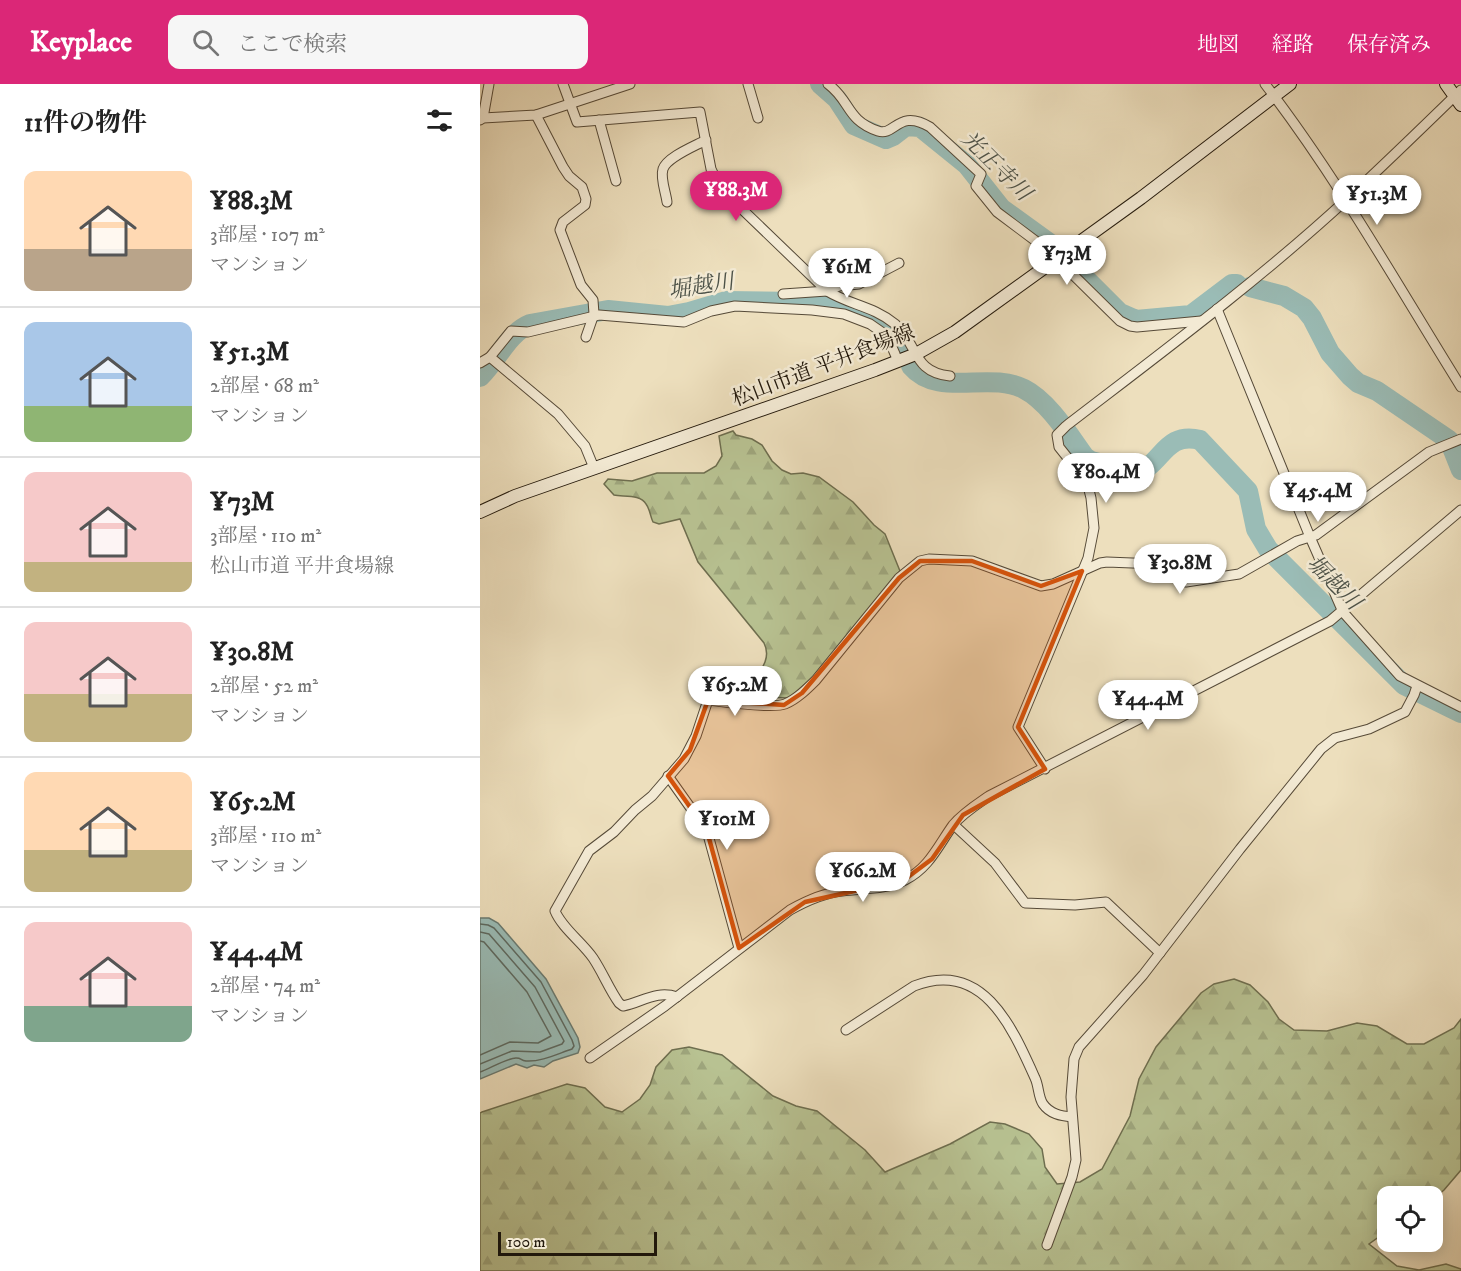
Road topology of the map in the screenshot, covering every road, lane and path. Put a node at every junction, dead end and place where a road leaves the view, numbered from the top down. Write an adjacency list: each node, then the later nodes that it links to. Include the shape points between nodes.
1 (489, 84): 14 (street)
2 (563, 84): 11 (street)
3 (630, 84): 11 (street)
4 (748, 84): 13 (street)
5 (828, 84): 20 (street, via 854,118 880,132 903,121 921,122 981,174 976,186 997,213)
6 (1265, 84): 9 (street)
7 (1290, 84): 9 (street, 松山市道 平井食場線)
8 (1446, 84): 10 (street)
9 (1275, 96): 18 (street); 20 (street, 松山市道 平井食場線)
10 (1459, 97): 18 (street)
11 (570, 104): 12 (street); 15 (street, via 577,122)
12 (536, 115): 14 (street); 27 (street, via 563,167 582,187 586,199 583,208 563,222 560,230 581,285 593,300)
13 (758, 118)
14 (482, 119)
15 (599, 120): 16 (street, via 700,112); 17 (street)
16 (706, 140): 19 (street, via 665,166 662,176); 22 (street, via 711,169 720,188)
17 (616, 181)
18 (1345, 201): 26 (street); 35 (street)
19 (668, 202)
20 (1058, 258): 28 (street, via 1120,321 1130,326); 30 (street, 松山市道 平井食場線, via 955,332)
21 (899, 263): 22 (street, via 859,284)
22 (827, 291): 24 (street); 30 (street, via 839,299 865,306 896,325)
23 (783, 294): 24 (street)
24 (814, 295): 25 (street)
25 (812, 309): 27 (street, via 735,306 684,322); 32 (street, via 844,314 870,324 889,340)
26 (1217, 309): 28 (street); 40 (street)
27 (594, 312): 29 (street); 31 (street, via 511,331)
28 (1201, 321): 41 (street, via 1057,435 1059,447 1083,477 1091,498 1094,528 1089,558)
29 (586, 337)
30 (916, 354): 32 (street, 松山市道 平井食場線); 34 (street, via 933,373)
31 (494, 360): 33 (street); 37 (street, via 558,414 585,446)
32 (898, 361): 37 (street, 松山市道 平井食場線)
33 (480, 363)
34 (950, 376)
35 (1461, 387)
36 (1454, 442): 40 (street, via 1428,452)
37 (594, 468): 39 (street, 松山市道 平井食場線)
38 (1461, 510): 42 (street)
39 (480, 512)
40 (1310, 537): 41 (street, via 1239,574 1186,582 1157,564 1145,562 1100,563); 42 (street)
41 (1082, 571): 45 (street, via 1018,727); 46 (street, via 1041,586 972,561 920,561 899,578 816,680 784,705 708,700 690,750)
42 (1341, 614): 43 (street); 45 (street)
43 (1416, 690): 44 (street); 49 (street, via 1405,712 1328,743)
44 (1461, 707)
45 (1045, 768): 47 (street, via 989,796)
46 (668, 776): 48 (street, via 707,831); 50 (street, via 623,825 589,851 555,911 595,960 623,1006 659,994)
47 (954, 825): 48 (street, via 932,859 915,874 879,888 826,894 805,902); 49 (street, via 995,863 1025,903 1106,902)
48 (739, 948): 50 (street)
49 (1160, 952): 53 (street, via 1079,1047 1074,1059)
50 (677, 997): 52 (street)
51 (846, 1030): 53 (street, via 915,986 937,981 963,983 989,998 1009,1024 1036,1079 1043,1104 1057,1115)
52 (590, 1058)
53 (1072, 1117): 54 (street, via 1076,1160)
54 (1047, 1245)

